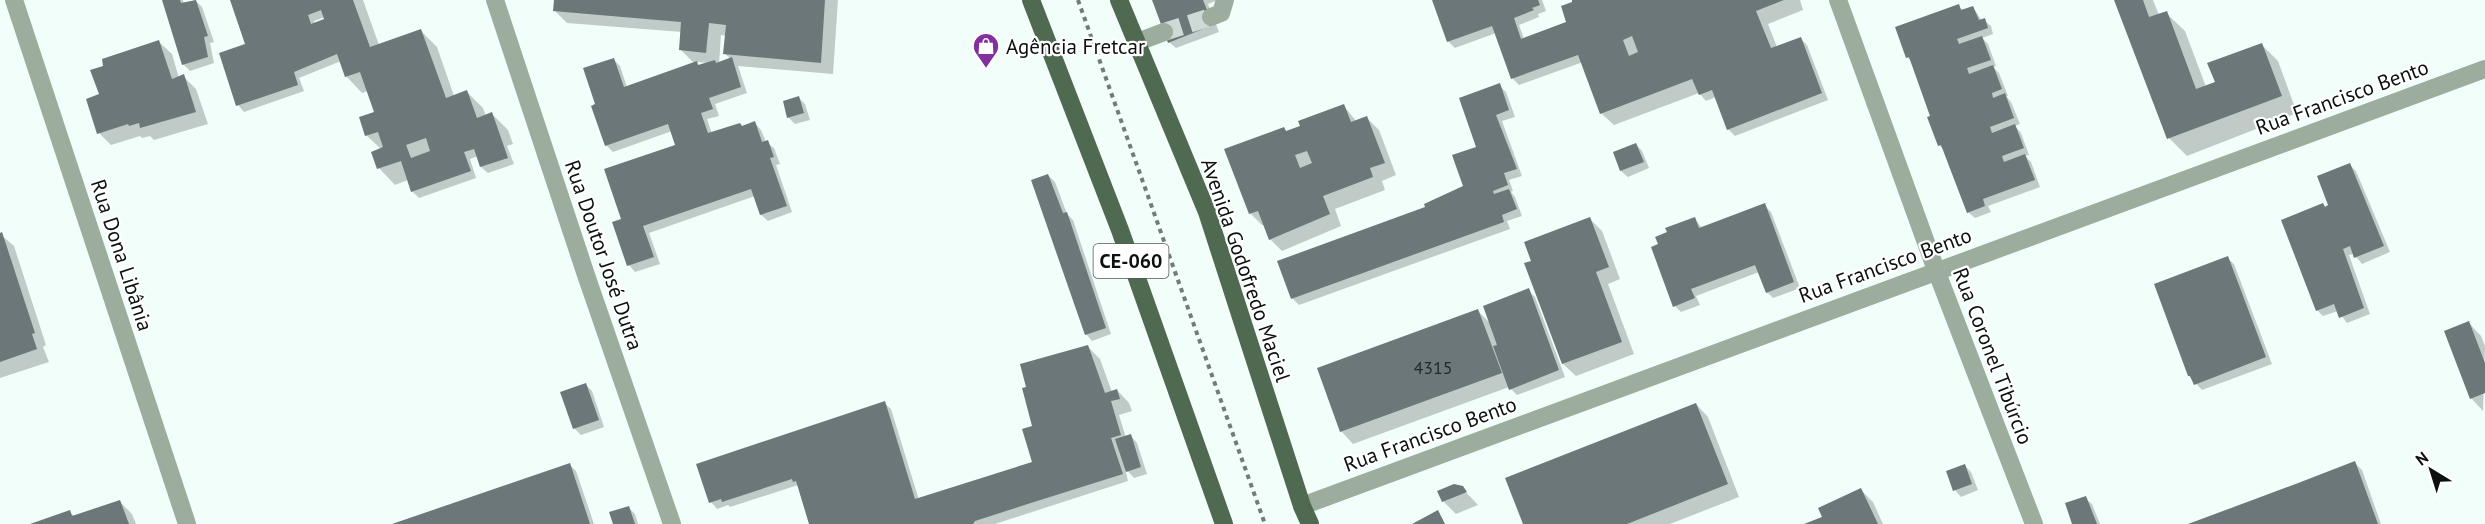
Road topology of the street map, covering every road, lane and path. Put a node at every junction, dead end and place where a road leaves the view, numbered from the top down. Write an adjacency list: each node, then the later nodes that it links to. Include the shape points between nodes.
1 (15, 0): 14 (street, Rua Dona Libânia)
2 (495, 0): 15 (street, Rua Doutor José Dutra)
3 (1031, 0): 16 (main road, CE-060, via 1120,230)
4 (1078, 0): 17 (path)
5 (1119, 0): 10 (main road, Avenida Godofredo Maciel)
6 (1225, 0): 8 (street, via 1221,13)
7 (1838, 0): 12 (street, Rua Coronel Tibúrcio)
8 (1211, 17)
9 (1164, 32): 10 (street)
10 (1135, 43): 13 (main road, Avenida Godofredo Maciel, via 1207,212)
11 (2485, 69): 12 (street, Rua Francisco Bento)
12 (1936, 270): 13 (street, Rua Francisco Bento); 19 (street, Rua Coronel Tibúrcio)
13 (1302, 506): 18 (main road, Avenida Godofredo Maciel)
14 (187, 524)
15 (672, 524)
16 (1224, 524)
17 (1265, 524)
18 (1310, 524)
19 (2034, 524)

